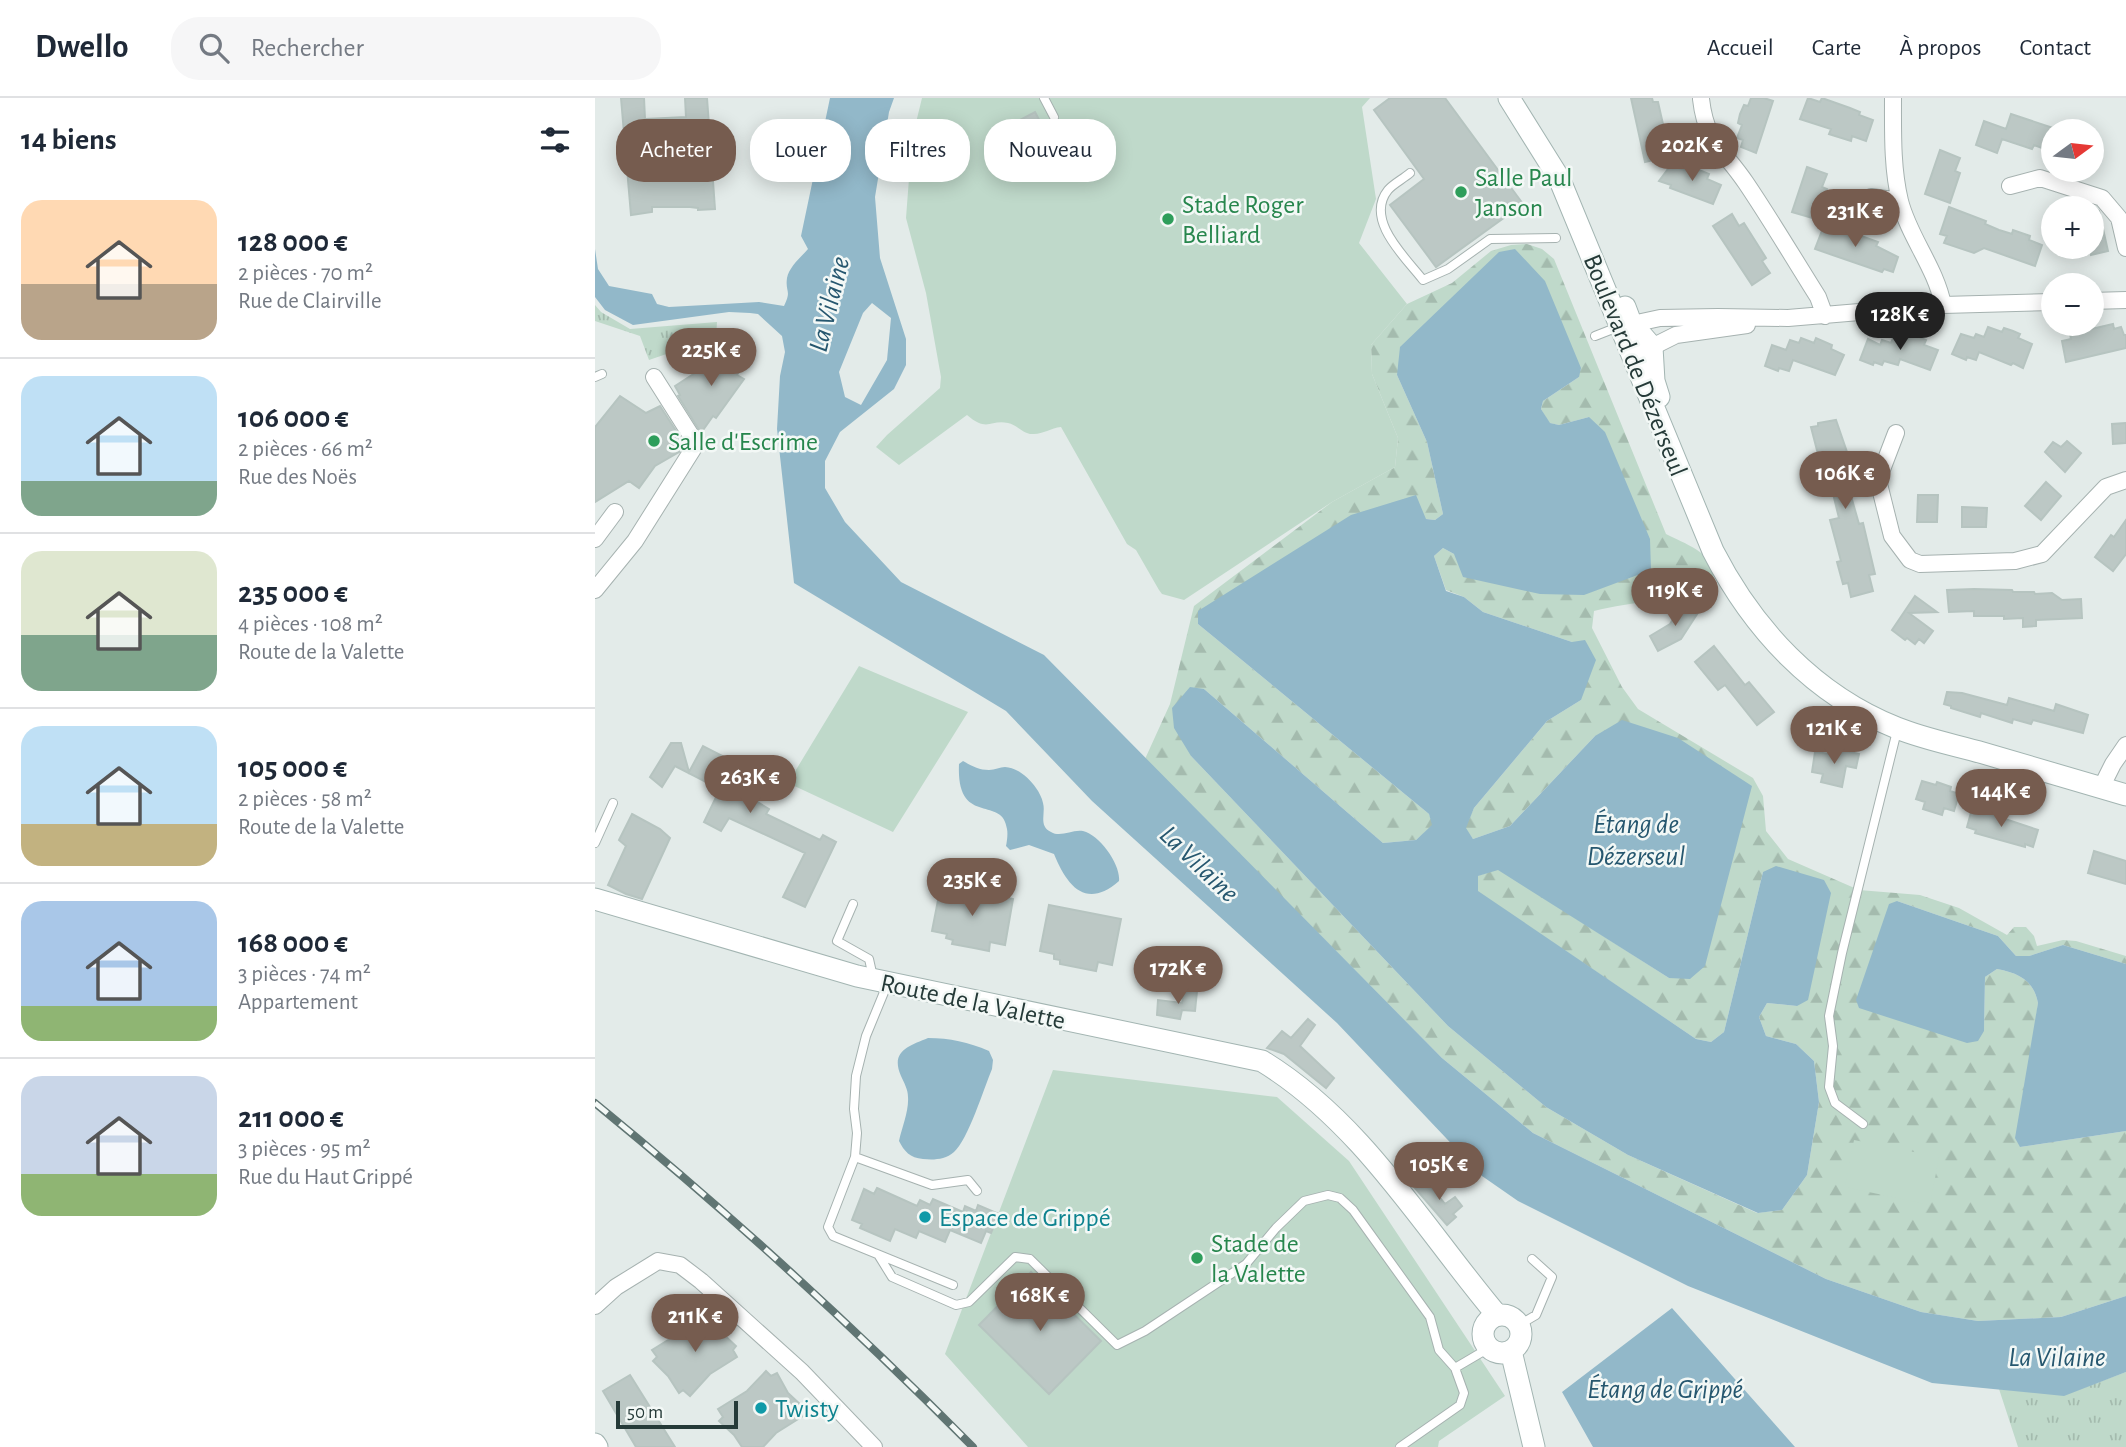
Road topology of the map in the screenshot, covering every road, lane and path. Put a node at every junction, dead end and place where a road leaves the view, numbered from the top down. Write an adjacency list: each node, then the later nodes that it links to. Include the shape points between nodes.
1 (1044, 98): 5 (lane)
2 (1509, 98): 18 (street, Boulevard de Dézerseul, via 1559,178)
3 (1893, 98): 9 (street)
4 (1701, 99): 16 (street, via 1703,120 1715,145 1744,181)
5 (1054, 117)
6 (1410, 173): 10 (lane, via 1388,190 1381,220 1423,281 1490,239)
7 (2010, 186): 11 (street, via 2040,178 2102,198 2119,218)
8 (1871, 197): 9 (street)
9 (1900, 201): 15 (street)
10 (1556, 238)
11 (2126, 248)
12 (2126, 300): 13 (street)
13 (2104, 301)
14 (2041, 302): 15 (street)
15 (1943, 305): 16 (street)
16 (1825, 316): 17 (street)
17 (1788, 318): 18 (street, via 1660,318); 20 (street, via 1676,335)
18 (1625, 325): 19 (lane); 20 (street, Boulevard de Dézerseul); 26 (street, Boulevard de Dézerseul)
19 (1595, 336)
20 (1652, 347): 26 (street, Boulevard de Dézerseul, via 1654,381)
21 (654, 377): 27 (street, via 692,437 693,449 635,541)
22 (1896, 433): 23 (street, via 1878,480 1892,536 1910,560 1920,564 2015,561 2042,554 2106,487)
23 (2126, 481)
24 (615, 512): 25 (street)
25 (595, 539)
26 (1713, 551): 28 (street, Boulevard de Dézerseul, via 1744,606 1791,658 1857,709)
27 (595, 590)
28 (1897, 728): 30 (street, Boulevard de Dézerseul); 37 (lane, via 1829,1016 1833,1046 1829,1087 1835,1103)
29 (2126, 746): 30 (street)
30 (2101, 788): 31 (street, Boulevard de Dézerseul)
31 (2126, 795)
32 (613, 803): 33 (lane)
33 (595, 843)
34 (595, 899): 36 (street, Route de la Valette)
35 (853, 904): 36 (lane, via 837,941 869,959)
36 (881, 981): 38 (lane, via 856,1076); 44 (street, Route de la Valette, via 1262,1061 1293,1080 1393,1181)
37 (1863, 1124)
38 (855, 1157): 39 (lane, via 932,1185 968,1180); 40 (lane, via 828,1227 833,1236)
39 (977, 1191)
40 (879, 1256): 42 (lane); 48 (lane, via 892,1278 956,1305 969,1302 1015,1257 1030,1259 1117,1345 1246,1264 1304,1201 1328,1195 1340,1198 1353,1210 1430,1317 1439,1350)
41 (1532, 1259): 45 (lane, via 1552,1277 1536,1315)
42 (953, 1285)
43 (595, 1306): 49 (street, via 658,1261 680,1265 801,1373)
44 (1497, 1315): 45 (street); 46 (street, via 1483,1328)
45 (1519, 1325): 47 (street, via 1521,1339)
46 (1489, 1348): 47 (street, via 1498,1353); 48 (lane)
47 (1511, 1351): 51 (street)
48 (1455, 1368): 50 (lane, via 1464,1393 1460,1405)
49 (874, 1447)
50 (1400, 1447)
51 (1534, 1447)

